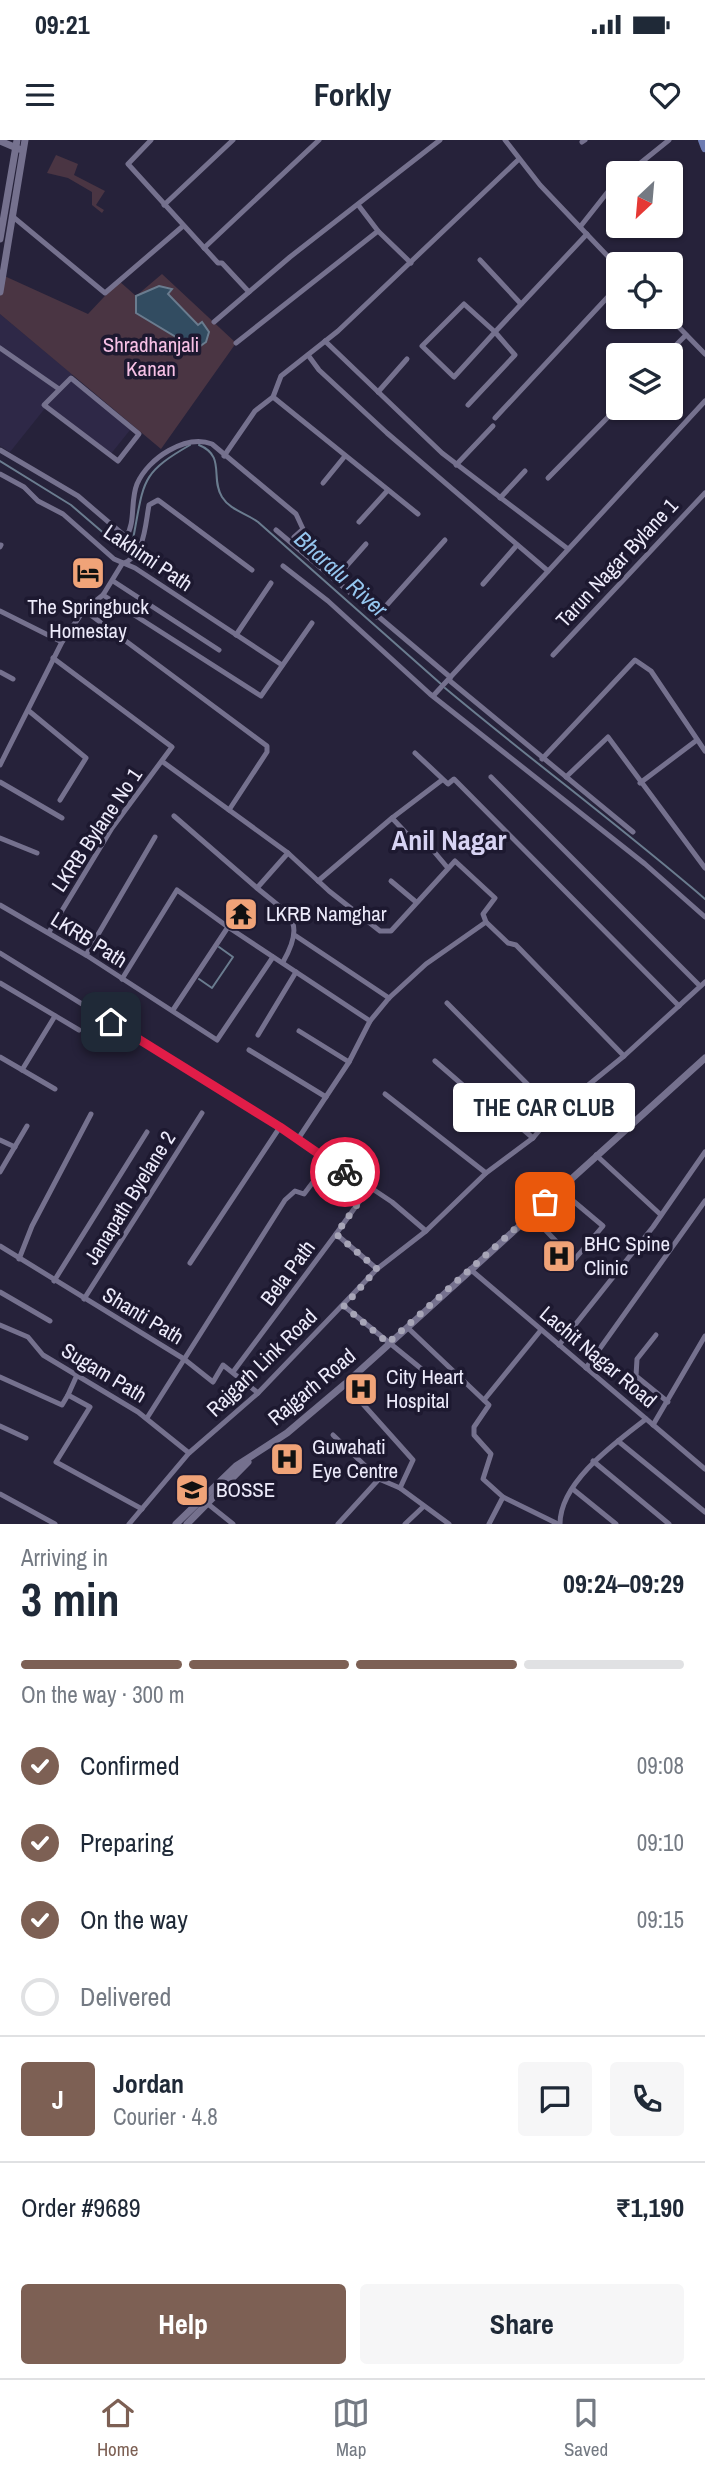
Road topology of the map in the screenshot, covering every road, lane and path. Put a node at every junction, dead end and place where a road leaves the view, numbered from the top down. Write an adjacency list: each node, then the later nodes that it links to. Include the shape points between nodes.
1 (24, 140): 12 (main road); 29 (main road)
2 (151, 140): 16 (street, via 128,164)
3 (233, 140): 16 (street)
4 (319, 140): 25 (street)
5 (440, 140): 17 (street)
6 (505, 140): 13 (street)
7 (669, 140): 14 (street)
8 (702, 140): 11 (main road)
9 (0, 141): 10 (main road)
10 (14, 142): 12 (main road); 18 (main road); 24 (main road)
11 (705, 148)
12 (23, 150): 19 (main road)
13 (518, 160): 21 (street); 28 (street)
14 (643, 161)
15 (606, 194): 21 (street)
16 (164, 205): 20 (street)
17 (359, 206): 22 (street); 31 (street)
18 (0, 213)
19 (12, 216): 20 (street, via 105,293); 30 (main road)
20 (183, 226): 25 (street)
21 (580, 227): 23 (street)
22 (378, 230): 28 (street); 39 (street)
23 (587, 234): 26 (street); 33 (street)
24 (0, 239)
25 (204, 248): 31 (street)
26 (606, 254)
27 (480, 260): 33 (street)
28 (411, 263): 38 (street)
29 (0, 270)
30 (0, 292)
31 (249, 292): 34 (street)
32 (606, 299): 50 (street)
33 (521, 304): 36 (street)
34 (214, 322)
35 (680, 329): 37 (street)
36 (495, 332): 36 (street, via 454,377 422,346 464,304); 49 (street, via 515,355)
37 (686, 335): 40 (street); 42 (street)
38 (325, 341): 43 (street); 46 (street)
39 (236, 343)
40 (678, 343)
41 (0, 348): 45 (street)
42 (705, 354)
43 (308, 355): 47 (street, via 281,376); 70 (street, via 387,433)
44 (407, 359): 46 (street)
45 (59, 389): 45 (street, via 71,378 139,434 118,461 44,405)
46 (378, 392): 56 (street)
47 (273, 397): 54 (street, via 255,411); 55 (street)
48 (705, 401): 71 (street)
49 (468, 405)
50 (495, 418)
51 (606, 419): 59 (street)
52 (493, 426): 56 (street)
53 (0, 450): 54 (street, via 78,496 126,537 136,485 158,460 199,439)
54 (224, 456): 67 (street, via 296,514 303,529)
55 (345, 456): 60 (street); 61 (street)
56 (457, 465): 63 (street)
57 (524, 471): 63 (street)
58 (0, 474): 72 (street, Lakhimi Path, via 63,514)
59 (548, 478)
60 (323, 483)
61 (387, 490): 64 (street); 65 (street)
62 (705, 493): 88 (street, Tarun Nagar Bylane 1)
63 (500, 498): 71 (street)
64 (418, 514)
65 (359, 522)
66 (276, 530): 76 (street)
67 (294, 537)
68 (445, 540): 83 (street)
69 (366, 544): 76 (street)
70 (517, 545): 75 (street); 79 (street)
71 (568, 549): 75 (street)
72 (122, 564): 74 (street, via 139,550 149,505 158,499); 77 (street); 85 (street, Lakhimi Path)
73 (283, 566): 94 (street)
74 (252, 570)
75 (548, 571): 92 (street)
76 (334, 580): 83 (street)
77 (113, 581): 80 (street); 87 (street)
78 (271, 583): 85 (street)
79 (483, 584)
80 (103, 595): 81 (street); 90 (street, via 261,696)
81 (84, 610): 86 (street); 108 (street, via 267,746)
82 (0, 611): 86 (street)
83 (376, 617): 92 (street)
84 (312, 623): 90 (street)
85 (236, 635): 90 (street, Lakhimi Path)
86 (62, 642): 89 (street)
87 (219, 650)
88 (553, 655)
89 (53, 658): 95 (street); 100 (street, LKRB Bylane No 1, via 172,747)
90 (282, 665)
91 (0, 672): 93 (street)
92 (450, 677): 94 (street); 99 (street)
93 (13, 679)
94 (433, 696): 124 (street, via 646,864)
95 (29, 711): 101 (street); 107 (street, via 86,758)
96 (697, 740): 97 (street); 99 (street, via 651,671 635,660); 106 (street)
97 (705, 751)
98 (415, 753): 104 (street)
99 (542, 759): 103 (street)
100 (163, 762): 108 (street); 127 (street, LKRB Bylane No 1, via 112,828)
101 (0, 765)
102 (491, 777): 136 (street)
103 (566, 778): 106 (street, via 608,737); 112 (street)
104 (442, 780): 111 (street); 139 (street, via 448,784 454,779)
105 (0, 782): 110 (street)
106 (640, 783): 118 (street)
107 (60, 800)
108 (229, 810): 116 (street)
109 (174, 816): 121 (street)
110 (62, 818)
111 (392, 818): 117 (street, via 407,834 420,835); 119 (street)
112 (633, 832)
113 (155, 837): 130 (street)
114 (0, 838): 115 (street)
115 (37, 853)
116 (288, 853): 119 (street); 121 (street)
117 (447, 867): 122 (street); 125 (street, via 459,862 492,892 495,902 483,914)
118 (705, 867)
119 (318, 881): 122 (street, via 386,933)
120 (391, 881): 122 (street)
121 (257, 888): 128 (street, via 289,915)
122 (416, 902)
123 (0, 905): 127 (street, LKRB Path)
124 (705, 917)
125 (485, 922): 137 (street, via 426,964); 147 (street, via 516,945)
126 (228, 927): 131 (street); 134 (street, via 177,890); 140 (street)
127 (49, 932): 130 (street, LKRB Path)
128 (296, 936): 132 (street); 137 (street)
129 (0, 953): 160 (street)
130 (86, 955): 134 (street, LKRB Path)
131 (274, 957): 132 (street); 140 (street, LKRB Path, via 217,1040)
132 (283, 962): 133 (street)
133 (296, 972): 142 (street); 145 (street)
134 (122, 979): 140 (street, LKRB Path)
135 (0, 983): 141 (street)
136 (703, 984): 139 (street, Rajgarh Link Road)
137 (389, 998): 142 (street)
138 (447, 1003): 156 (street)
139 (679, 1006): 147 (street, Rajgarh Link Road)
140 (173, 1010)
141 (55, 1016): 143 (street); 152 (street)
142 (370, 1021): 151 (street)
143 (79, 1030)
144 (299, 1031): 151 (street)
145 (258, 1035)
146 (248, 1050): 155 (street)
147 (624, 1056): 156 (street, Rajgarh Link Road)
148 (0, 1057): 152 (street)
149 (705, 1058): 167 (main road, Rajgarh Road)
150 (435, 1061): 162 (street)
151 (349, 1062): 155 (street)
152 (22, 1070): 153 (street)
153 (55, 1089)
154 (385, 1094): 170 (street)
155 (326, 1097): 163 (street)
156 (555, 1112): 162 (street, Rajgarh Link Road)
157 (202, 1113): 185 (street, Janapath Byelane 2)
158 (92, 1114): 179 (street)
159 (27, 1126): 165 (street)
160 (280, 1127): 163 (street); 180 (street)
161 (147, 1132): 183 (street)
162 (533, 1138): 170 (street, Rajgarh Link Road)
163 (298, 1139): 168 (street)
164 (0, 1140): 165 (street)
165 (15, 1147): 169 (street)
166 (705, 1152): 175 (street)
167 (596, 1155): 172 (main road, Rajgarh Road); 175 (street)
168 (329, 1161): 171 (street); 195 (street, via 304,1194 295,1191 285,1200)
169 (0, 1172)
170 (486, 1173): 176 (street, Rajgarh Link Road)
171 (369, 1188): 176 (street); 177 (street)
172 (559, 1189): 174 (main road, Rajgarh Road); 174 (street, via 603,1226 574,1260)
173 (705, 1201): 196 (street)
174 (531, 1215): 182 (main road, Rajgarh Road)
175 (662, 1215): 194 (street)
176 (426, 1231): 181 (street, Rajgarh Link Road)
177 (336, 1234): 181 (street, Bela Path); 197 (street, Bela Path)
178 (0, 1246): 179 (street, Shanti Path)
179 (19, 1259): 183 (street, Shanti Path)
180 (190, 1263)
181 (377, 1269): 186 (street, Rajgarh Link Road)
182 (470, 1269): 189 (main road, Rajgarh Road); 190 (street, Lachit Nagar Road)
183 (54, 1281): 185 (street, Shanti Path)
184 (0, 1292): 187 (street)
185 (84, 1300): 195 (street, Shanti Path)
186 (344, 1306): 193 (street); 202 (street, Rajgarh Link Road)
187 (50, 1321)
188 (0, 1325): 198 (street, Sugam Path, via 28,1337 43,1355)
189 (408, 1328): 193 (main road, Rajgarh Road); 204 (street)
190 (541, 1330): 194 (street, Lachit Nagar Road); 204 (street)
191 (656, 1335): 205 (street, via 637,1359 636,1376)
192 (705, 1336): 205 (street)
193 (388, 1343): 199 (street); 201 (main road, Rajgarh Road)
194 (559, 1345): 196 (street, Lachit Nagar Road)
195 (184, 1359): 197 (street, Shanti Path, via 213,1382 223,1365); 206 (street)
196 (586, 1368): 207 (street, Lachit Nagar Road)
197 (233, 1373): 202 (street)
198 (77, 1375): 203 (street); 206 (street, Sugam Path)
199 (429, 1375)
200 (0, 1377): 203 (street, via 62,1405)
201 (345, 1384): 214 (main road, Rajgarh Road); 218 (street, via 413,1460)
202 (258, 1393): 213 (street, Rajgarh Link Road)
203 (68, 1395): 224 (street, via 90,1407 56,1462)
204 (484, 1400): 221 (street, via 489,1405 474,1427 474,1435 491,1454 483,1479)
205 (667, 1402): 208 (street)
206 (147, 1418): 213 (street, Sugam Path)
207 (646, 1419): 208 (street, Lachit Nagar Road); 212 (street)
208 (653, 1425): 216 (street, Lachit Nagar Road)
209 (0, 1426): 211 (street)
210 (333, 1435): 217 (street)
211 (26, 1438)
212 (618, 1441): 215 (street); 225 (street)
213 (190, 1453): 224 (street, Rajgarh Link Road)
214 (250, 1459): 222 (main road, Rajgarh Road); 228 (main road, Rajgarh Road, via 236,1466)
215 (593, 1461): 219 (street); 237 (street)
216 (704, 1465)
217 (379, 1479): 218 (street); 231 (street)
218 (400, 1488): 223 (street)
219 (574, 1490): 235 (street); 236 (street)
220 (0, 1494): 226 (street)
221 (503, 1497): 234 (street); 235 (street)
222 (208, 1504): 229 (main road, Rajgarh Road); 230 (street)
223 (423, 1507): 232 (street); 233 (street)
224 (142, 1509): 227 (street, Rajgarh Link Road)
225 (705, 1512)
226 (55, 1524)
227 (129, 1524)
228 (176, 1524)
229 (187, 1524)
230 (233, 1524)
231 (338, 1524)
232 (405, 1524)
233 (449, 1524)
234 (489, 1524)
235 (559, 1524)
236 (615, 1524)
237 (669, 1524)

